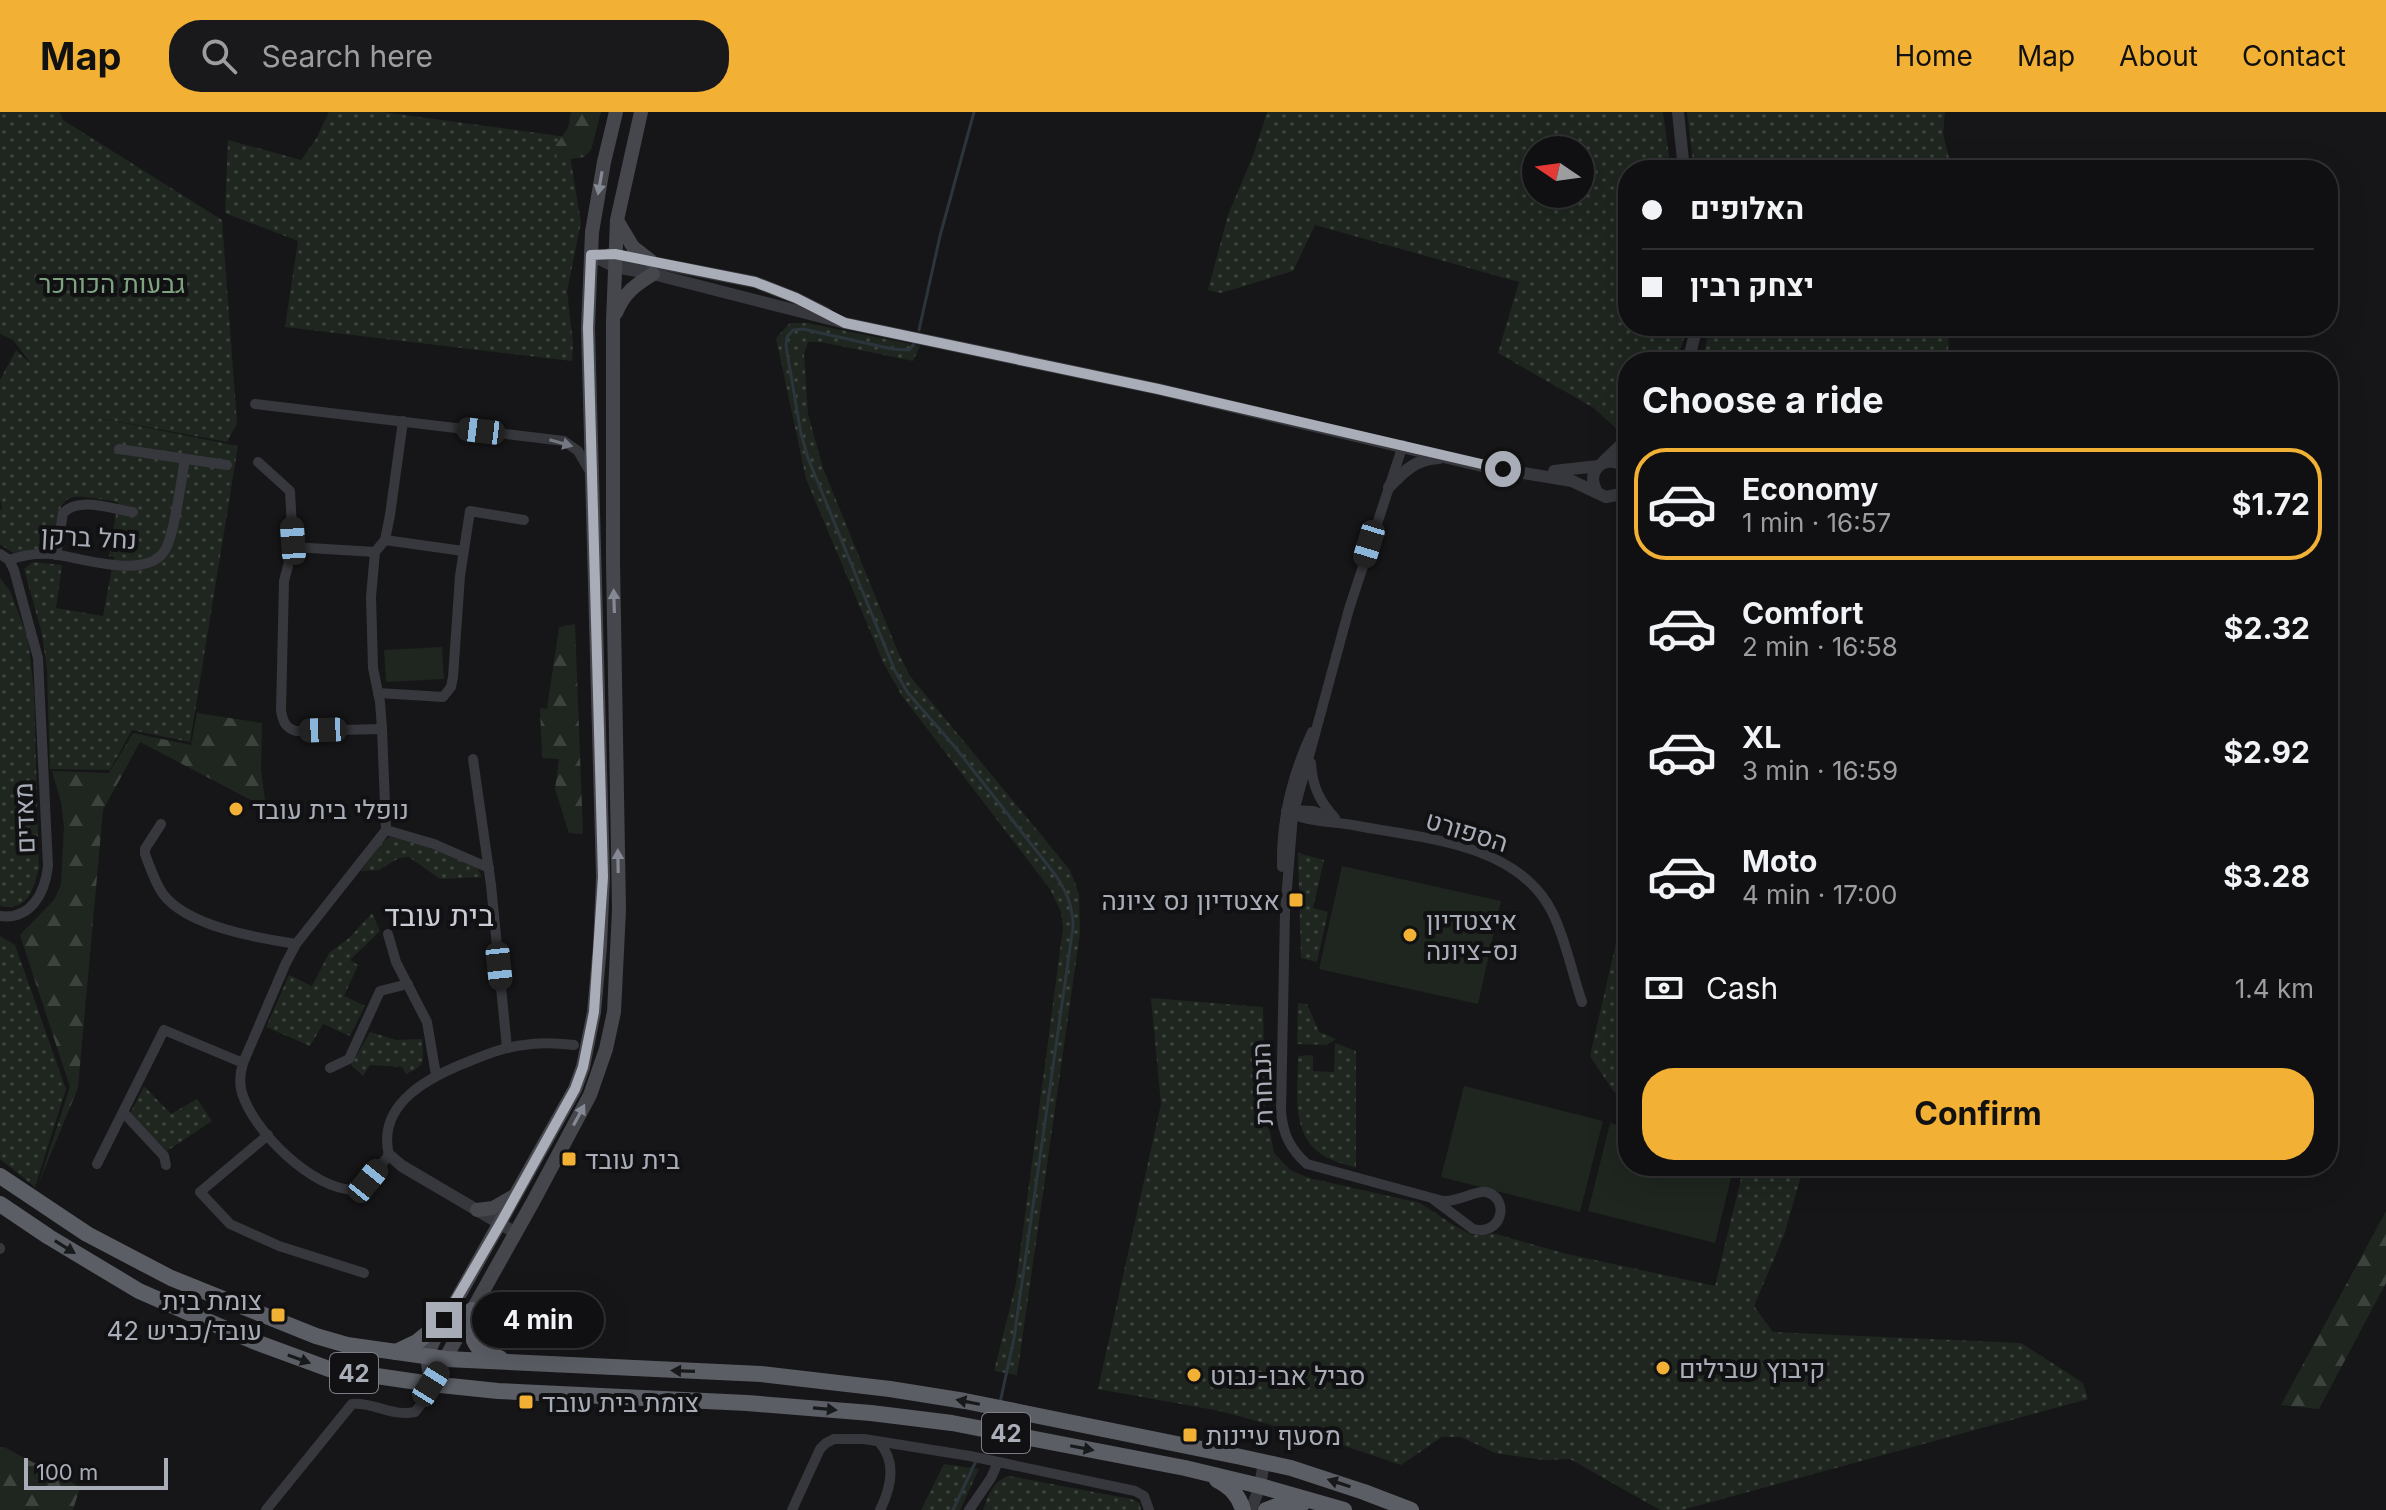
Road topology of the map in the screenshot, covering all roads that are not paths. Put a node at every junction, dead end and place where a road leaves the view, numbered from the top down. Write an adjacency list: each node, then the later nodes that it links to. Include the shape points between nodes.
1 (616, 112): 6 (main road, one-way to 6)
2 (641, 112): 5 (main road)
3 (1678, 112): 4 (street)
4 (1683, 160)
5 (617, 220): 7 (main road); 8 (main road)
6 (591, 255): 7 (street); 22 (main road)
7 (615, 260): 8 (street); 9 (main road)
8 (652, 268): 9 (main road, via 623,297); 12 (street, via 845,323)
9 (613, 321): 71 (main road, one-way to 9, via 590,1095 614,1012 619,910)
10 (255, 404): 11 (street)
11 (403, 421): 22 (street, one-way to 22, via 568,443 581,454); 28 (street)
12 (1403, 445): 15 (street); 23 (street, הנבחרת)
13 (1618, 448): 18 (street)
14 (119, 449): 16 (street)
15 (1445, 457): 21 (street); 23 (street, via 1407,467)
16 (185, 459): 19 (street); 32 (street, נחל ברקן, via 169,540 160,557 128,566)
17 (258, 462): 29 (street, via 290,491)
18 (1601, 464): 20 (street); 21 (street); 24 (street, via 1592,476)
19 (227, 465)
20 (1618, 465)
21 (1519, 472): 24 (street, via 1572,481)
22 (592, 478): 64 (main road, via 603,877 594,1012 575,1089)
23 (1389, 487): 35 (street, הנבחרת)
24 (1597, 492): 25 (street)
25 (1618, 496)
26 (133, 512): 32 (street, via 78,503 66,509)
27 (524, 520): 30 (street, via 470,511)
28 (385, 540): 30 (street); 31 (street)
29 (293, 547): 31 (street); 36 (street, via 284,581 283,721 296,731)
30 (463, 551): 34 (street, via 453,677 447,694)
31 (375, 552): 34 (street, via 371,597)
32 (56, 555): 33 (street, נחל ברקן)
33 (5, 557): 48 (street, מאדים, via 14,570 38,658 48,866 44,889 29,909)
34 (378, 693): 36 (street)
35 (1323, 708): 37 (street, הנבחרת); 39 (street, הנבחרת, via 1302,755)
36 (382, 729): 44 (street)
37 (1310, 754): 39 (street, הנבחרת); 40 (street, via 1316,793)
38 (473, 759): 46 (street)
39 (1291, 811): 40 (street, הספורט); 41 (street, הספורט); 45 (street, הנבחרת); 47 (street, הנבחרת, via 1281,844)
40 (1335, 818): 43 (street, הספורט)
41 (1316, 820): 43 (street, הספורט); 45 (street)
42 (161, 824): 50 (street, via 145,854 165,896 177,907 229,931)
43 (1350, 824): 52 (street, הספורט, via 1453,845 1519,872 1553,913)
44 (386, 830): 46 (street); 50 (street)
45 (1290, 841): 47 (street, הנבחרת)
46 (489, 868): 54 (street)
47 (1285, 912): 66 (street, הנבחרת, via 1281,1112 1286,1137 1300,1158 1314,1167)
48 (0, 916)
49 (388, 934): 51 (street)
50 (296, 944): 55 (street)
51 (408, 984): 56 (street, via 380,991 349,1059); 57 (street, via 427,1022)
52 (1582, 1002)
53 (574, 1045): 54 (street)
54 (507, 1048): 57 (street)
55 (243, 1063): 58 (street, via 164,1030); 59 (street, via 242,1095)
56 (330, 1068)
57 (436, 1075): 60 (street, via 411,1092 396,1114 388,1133)
58 (124, 1113): 61 (street); 62 (street, via 164,1156)
59 (268, 1135): 60 (street, via 306,1171 348,1189 363,1186); 72 (street, via 200,1192 230,1224)
60 (389, 1155): 68 (street)
61 (97, 1164)
62 (166, 1165)
63 (0, 1176): 75 (highway, 42, via 87,1234 171,1278 316,1336)
64 (518, 1193): 68 (main road, via 493,1208); 69 (main road)
65 (1468, 1197): 66 (street, הנבחרת); 70 (street, via 1462,1214); 70 (street, via 1486,1192 1500,1210 1497,1223 1486,1230)
66 (1433, 1199): 70 (street, הנבחרת)
67 (0, 1204): 79 (highway, 42, one-way to 79, via 139,1291 253,1341 329,1369)
68 (477, 1210): 69 (street)
69 (500, 1224): 71 (street); 74 (main road)
70 (1467, 1225)
71 (516, 1233): 73 (main road)
72 (364, 1273)
73 (472, 1310): 77 (main road); 78 (highway, via 470,1330 481,1351)
74 (444, 1320): 75 (highway); 76 (main road)
75 (395, 1352): 76 (highway, 42)
76 (427, 1356): 77 (highway, 42); 79 (main road)
77 (446, 1359): 78 (highway, 42); 79 (main road)
78 (533, 1365): 83 (highway, 42, one-way to 78, via 890,1389 761,1374)
79 (431, 1384): 85 (highway, 42, one-way to 85, via 871,1413 952,1423); 88 (street, via 415,1412 395,1414 352,1404)
80 (879, 1442): 81 (street); 84 (street); 89 (street, via 843,1438 826,1443)
81 (908, 1446): 82 (street); 84 (street)
82 (998, 1462): 91 (street); 92 (street, via 1135,1491 1144,1496)
83 (1264, 1462): 86 (street); 97 (highway, 42, one-way to 83)
84 (889, 1463): 90 (street, via 891,1484)
85 (1185, 1468): 86 (highway, 42); 93 (highway, via 1225,1484)
86 (1260, 1486): 87 (highway, 42); 94 (street)
87 (1320, 1503): 95 (highway, via 1285,1503); 96 (highway, 42)
88 (266, 1510)
89 (792, 1510)
90 (880, 1510)
91 (969, 1510)
92 (1149, 1510)
93 (1243, 1510)
94 (1251, 1510)
95 (1266, 1510)
96 (1344, 1510)
97 (1411, 1510)

